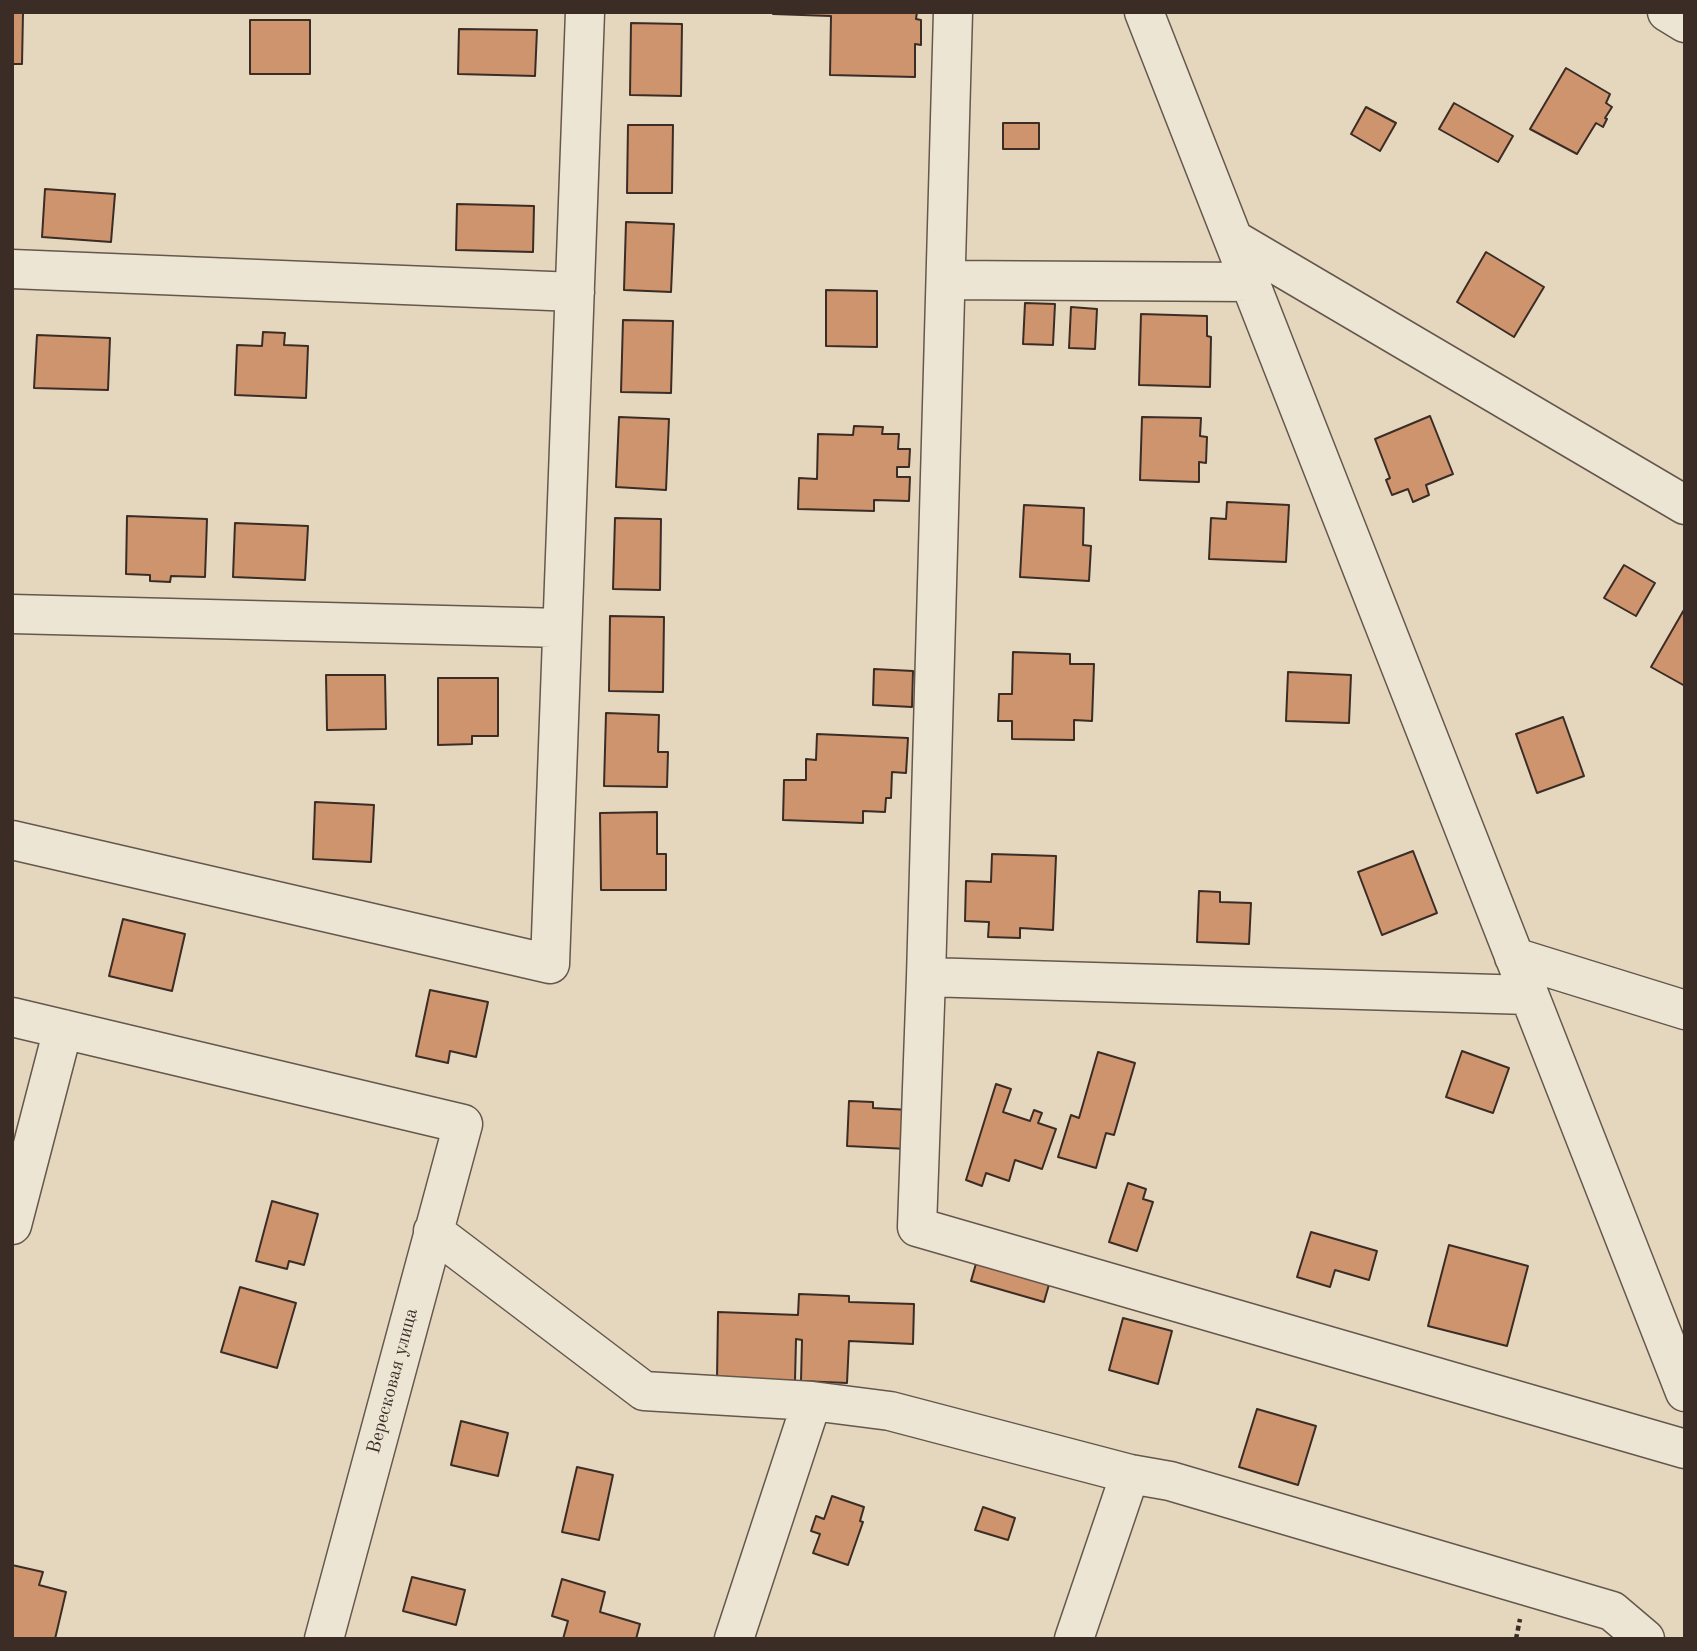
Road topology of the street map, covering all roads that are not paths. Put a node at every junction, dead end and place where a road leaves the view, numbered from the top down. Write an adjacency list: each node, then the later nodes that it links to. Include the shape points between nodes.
1 (585, 12): 10 (street)
2 (953, 12): 8 (street)
3 (1144, 12): 6 (street)
4 (1667, 12): 5 (street)
5 (1685, 23)
6 (1233, 239): 9 (street); 11 (street)
7 (12, 270): 10 (street)
8 (946, 281): 9 (street); 16 (street)
9 (1249, 282): 15 (street)
10 (575, 292): 13 (street)
11 (1685, 505)
12 (12, 614): 13 (street)
13 (562, 628): 14 (street, via 550,964)
14 (12, 840)
15 (1514, 957): 17 (street); 18 (street)
16 (926, 977): 17 (street); 25 (street, via 917,1227)
17 (1529, 995): 23 (street)
18 (1685, 1010)
19 (12, 1017): 20 (street)
20 (64, 1029): 21 (street); 22 (street, Вересковая улица, via 463,1124)
21 (12, 1225)
22 (433, 1231): 24 (street, via 644,1391); 27 (street, Вересковая улица)
23 (1685, 1392)
24 (812, 1401): 26 (street, via 890,1411); 28 (street)
25 (1685, 1449)
26 (1130, 1474): 29 (street); 30 (street, via 1170,1480 1612,1611)
27 (324, 1639)
28 (734, 1639)
29 (1074, 1639)
30 (1645, 1639)

